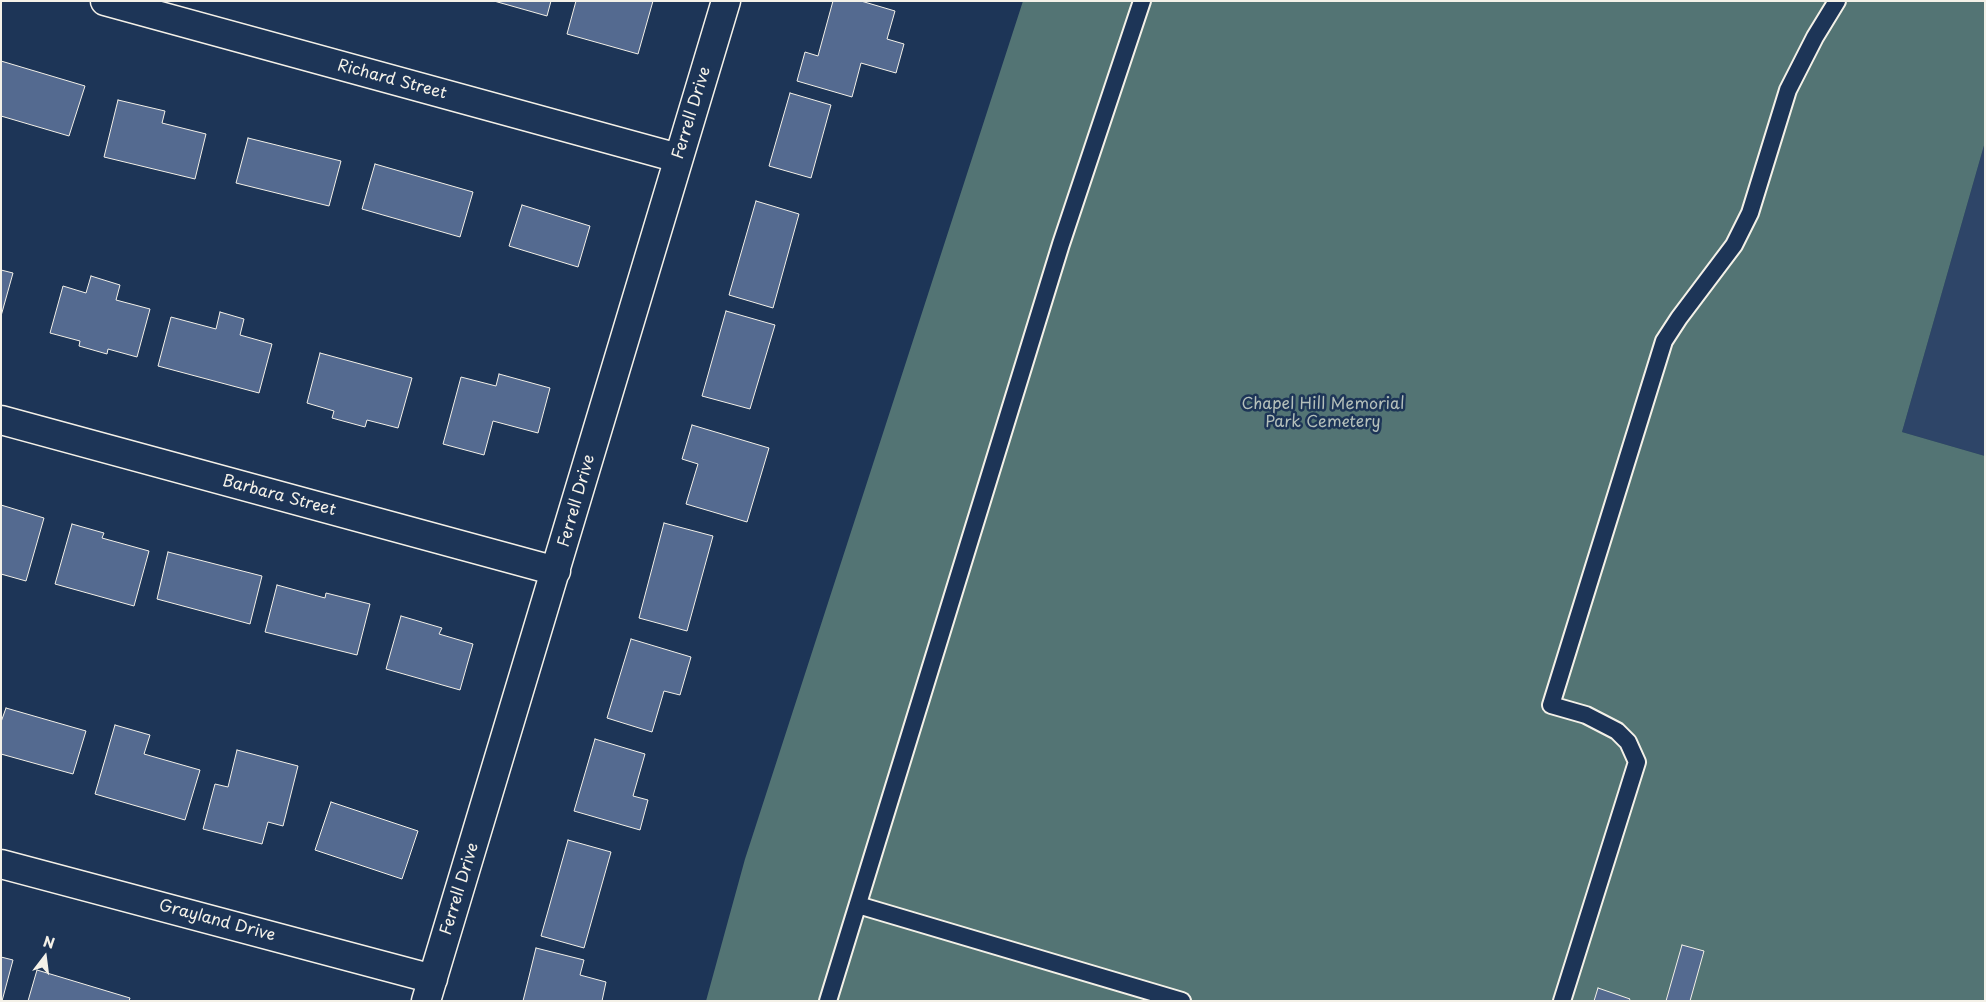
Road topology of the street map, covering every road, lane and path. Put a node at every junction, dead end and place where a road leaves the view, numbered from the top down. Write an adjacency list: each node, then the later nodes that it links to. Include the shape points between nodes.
1 (105, 1): 5 (street, Richard Street)
2 (726, 1): 5 (street, Ferrell Drive)
3 (1142, 1): 9 (lane, via 1061,244)
4 (1837, 1): 13 (lane, via 1788,90 1750,213 1734,244 1664,341 1551,705 1586,715 1617,731 1628,742 1638,762)
5 (678, 158): 7 (street, Ferrell Drive)
6 (1, 420): 7 (street, Barbara Street)
7 (556, 571): 10 (street, Ferrell Drive)
8 (1, 864): 10 (street, Grayland Drive)
9 (858, 904): 11 (lane); 12 (lane)
10 (430, 990)
11 (828, 1001)
12 (1182, 1001)
13 (1562, 1001)

